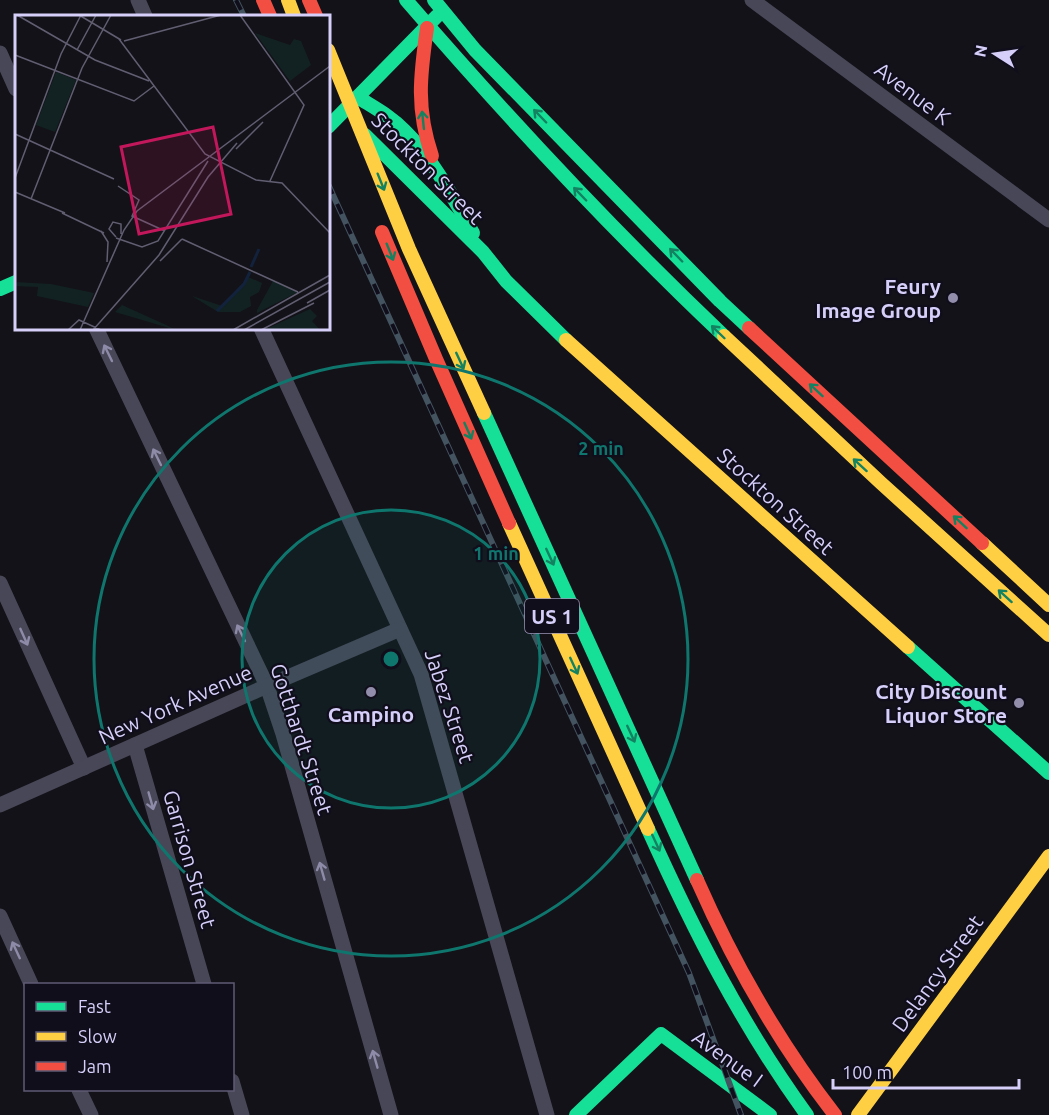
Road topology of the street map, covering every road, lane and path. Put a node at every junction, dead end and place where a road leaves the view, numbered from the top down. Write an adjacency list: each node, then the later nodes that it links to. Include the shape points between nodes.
1 (138, 0): 9 (street)
2 (263, 0): 10 (main road)
3 (288, 0): 11 (main road)
4 (309, 0): 12 (main road)
5 (406, 0): 33 (main road, one-way to 5, via 724,338 564,177)
6 (434, 0): 31 (main road, one-way to 6, via 720,301 476,50)
7 (451, 0): 13 (main road)
8 (752, 0): 23 (street, Avenue K)
9 (145, 15)
10 (270, 15)
11 (294, 15)
12 (315, 15)
13 (427, 28): 17 (main road); 22 (main road, one-way to 13, via 423,128 420,94)
14 (0, 53): 16 (street)
15 (330, 55): 52 (main road, one-way to 52, via 413,258 706,901 769,1021)
16 (15, 87)
17 (359, 98): 19 (main road); 22 (main road, Stockton Street, via 406,131)
18 (330, 100): 19 (main road, Stockton Street); 21 (main road)
19 (343, 113): 20 (main road); 25 (main road, Stockton Street)
20 (330, 125)
21 (342, 133)
22 (438, 176): 25 (main road, Stockton Street)
23 (1049, 220)
24 (377, 221): 51 (main road, US 1, one-way to 51, via 498,499 691,918 748,1029)
25 (483, 252): 37 (main road, Stockton Street, via 549,325)
26 (15, 282): 27 (main road)
27 (0, 289)
28 (97, 330): 34 (street, Gotthardt Street, one-way to 28)
29 (262, 330): 32 (street, Jabez Street)
30 (0, 583): 36 (street, one-way to 36)
31 (1049, 605)
32 (400, 629): 34 (street, New York Avenue); 48 (street, Jabez Street, via 421,674)
33 (1049, 634)
34 (267, 686): 35 (street, New York Avenue); 47 (street, Gotthardt Street, one-way to 34)
35 (135, 745): 36 (street, New York Avenue); 42 (street, Garrison Street, one-way to 42)
36 (84, 768): 38 (street, New York Avenue)
37 (1049, 773)
38 (0, 805)
39 (1049, 856): 53 (main road, Delancy Street)
40 (0, 916): 41 (street, one-way to 40)
41 (31, 983)
42 (204, 983)
43 (234, 1088): 46 (street)
44 (80, 1091): 45 (street)
45 (91, 1115)
46 (242, 1115)
47 (391, 1115)
48 (547, 1115)
49 (576, 1115): 50 (main road, Avenue I, via 661,1034)
50 (770, 1115)
51 (807, 1115)
52 (835, 1115)
53 (858, 1115)

